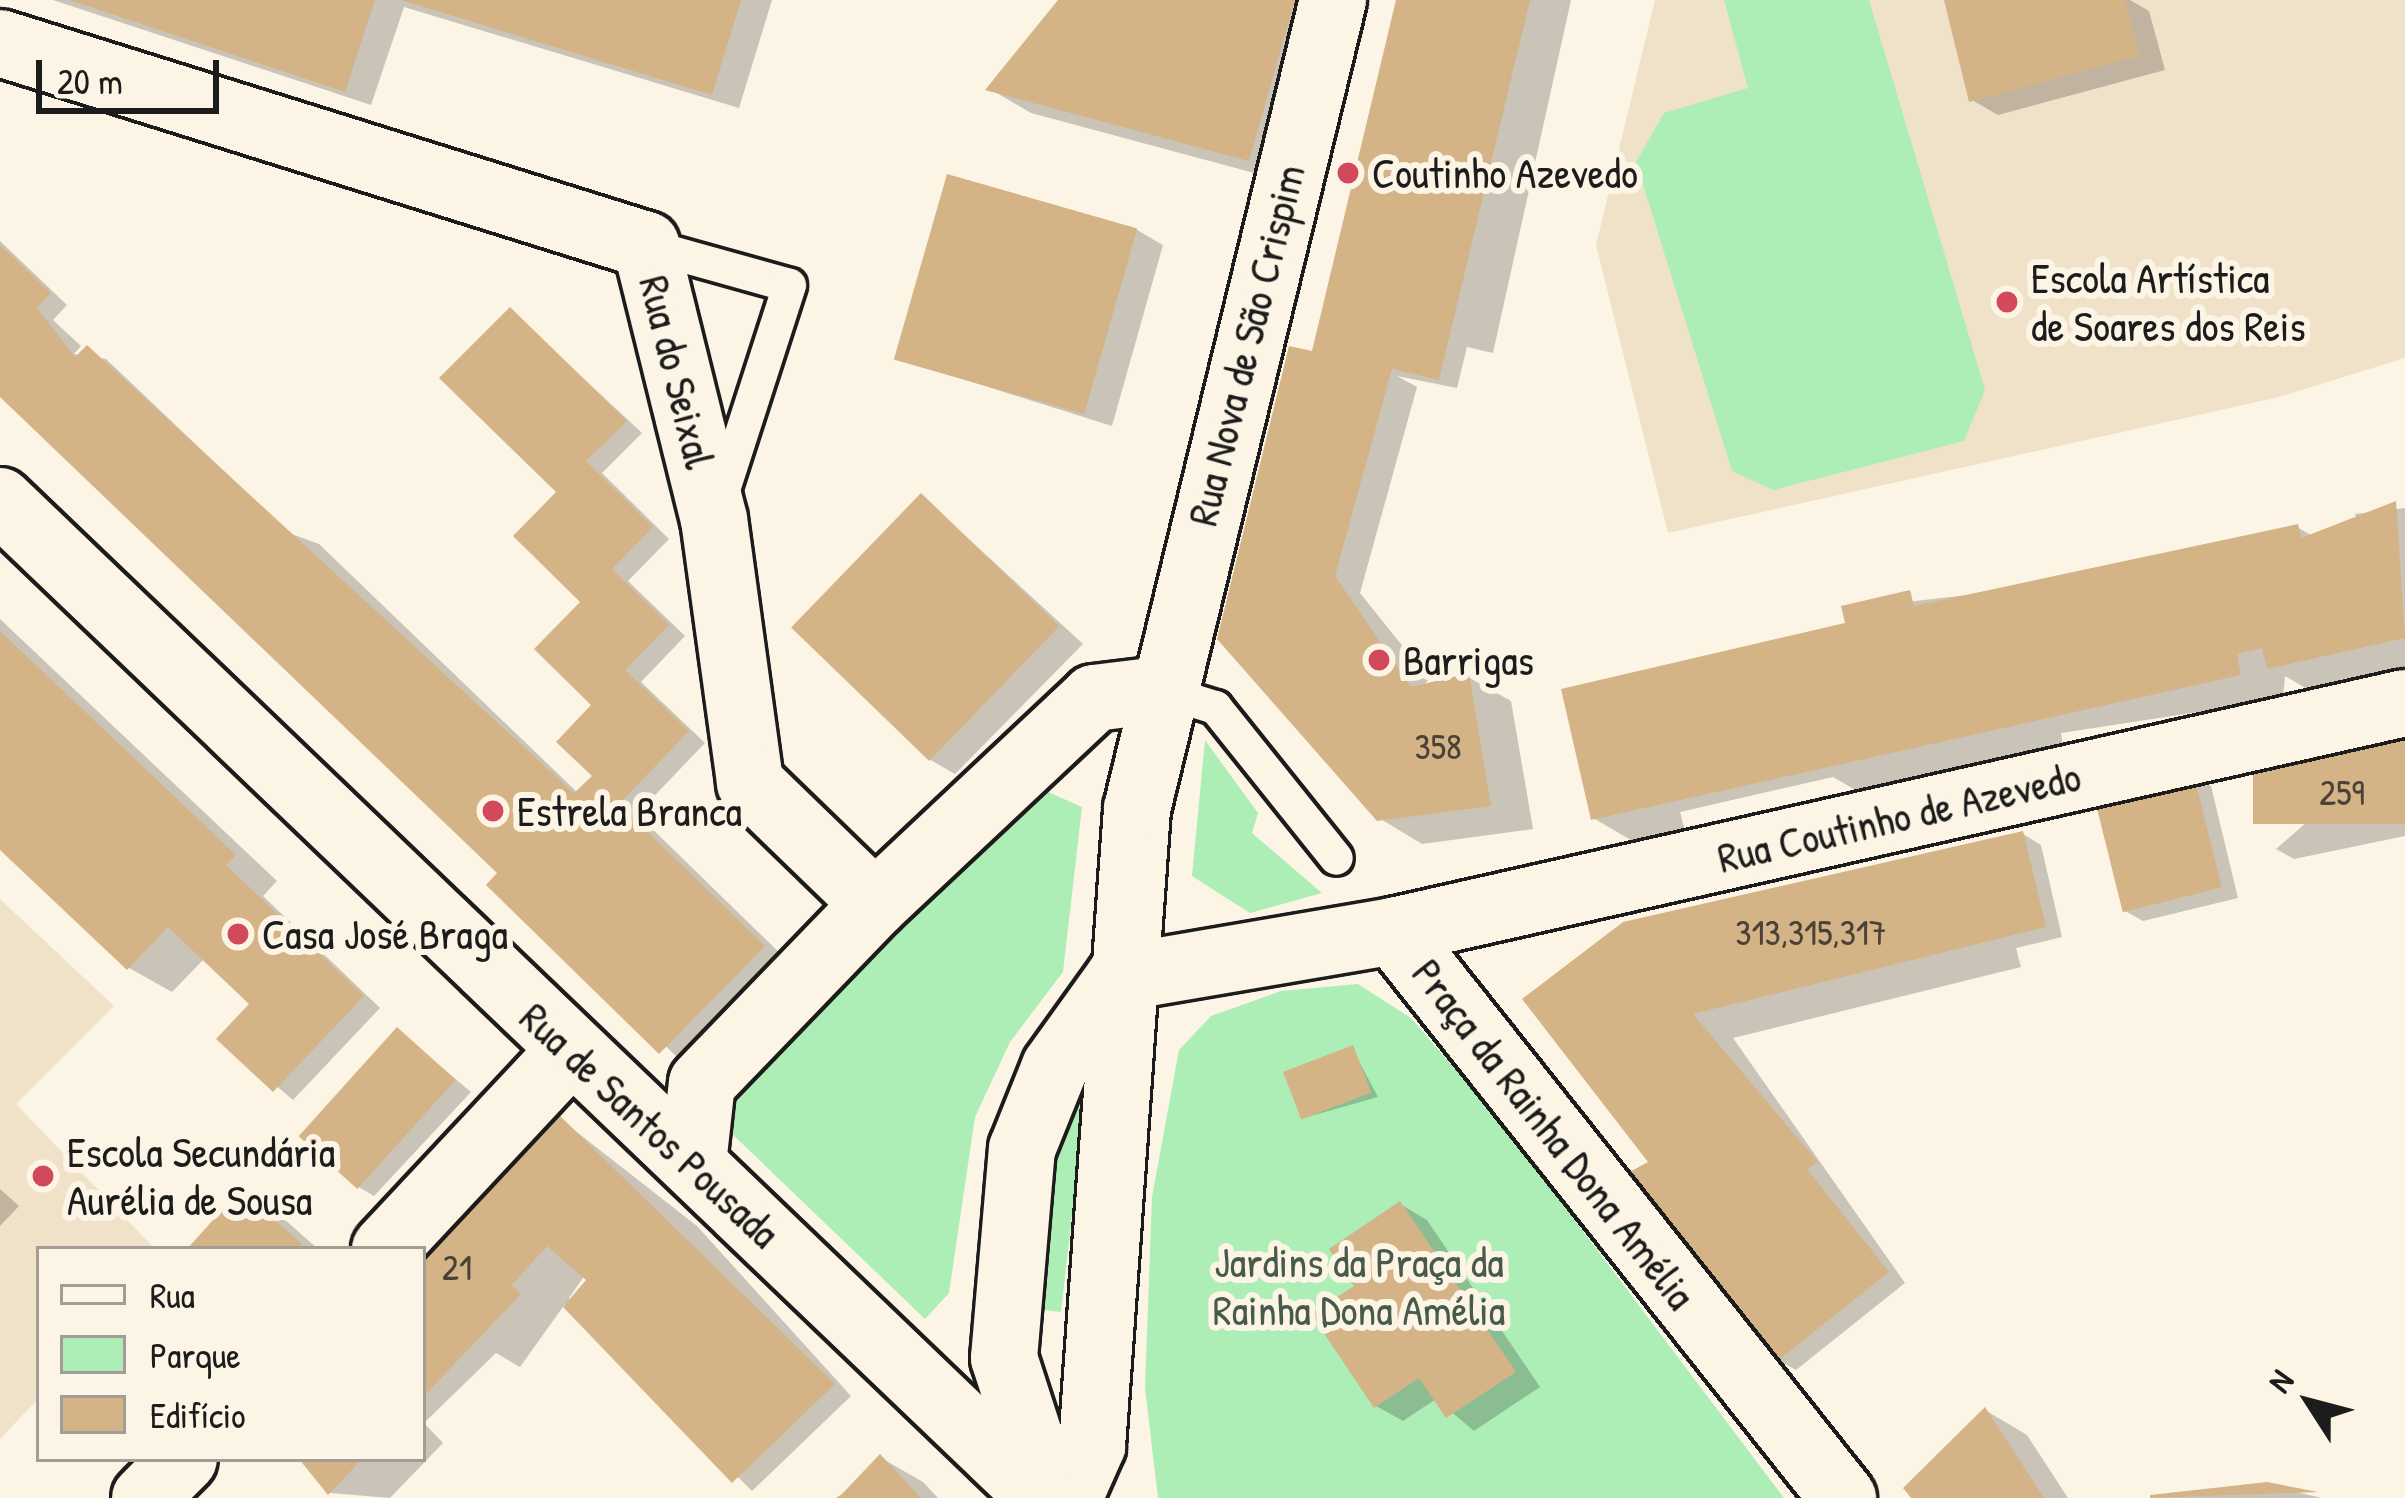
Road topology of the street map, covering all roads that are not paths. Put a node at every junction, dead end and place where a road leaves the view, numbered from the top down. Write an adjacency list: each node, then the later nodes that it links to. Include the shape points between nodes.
1 (1333, 0): 6 (street, Rua Nova de São Crispim)
2 (0, 43): 3 (street, Rua do Seixal)
3 (646, 245): 5 (street, Rua do Seixal); 5 (lane, via 789,285)
4 (0, 501): 12 (street, Rua de Santos Pousada)
5 (714, 519): 9 (street, Rua do Seixal, via 750,783)
6 (1160, 690): 8 (lane, via 1214,707); 9 (street, via 1094,698); 11 (street)
7 (2405, 703): 10 (street, Rua Coutinho de Azevedo)
8 (1336, 858)
9 (875, 904): 13 (street, via 702,1083)
10 (1393, 931): 11 (street, Praça da Rainha Dona Amélia); 19 (street, Praça da Rainha Dona Amélia)
11 (1119, 978): 17 (street, via 1055,1067 1022,1149 1004,1358); 18 (street, via 1094,1428)
12 (571, 1050): 13 (street, Rua de Santos Pousada); 14 (street)
13 (693, 1164): 17 (street, Rua de Santos Pousada)
14 (388, 1246)
15 (181, 1462): 16 (street)
16 (145, 1498)
17 (1046, 1498)
18 (1069, 1498)
19 (1843, 1498)

